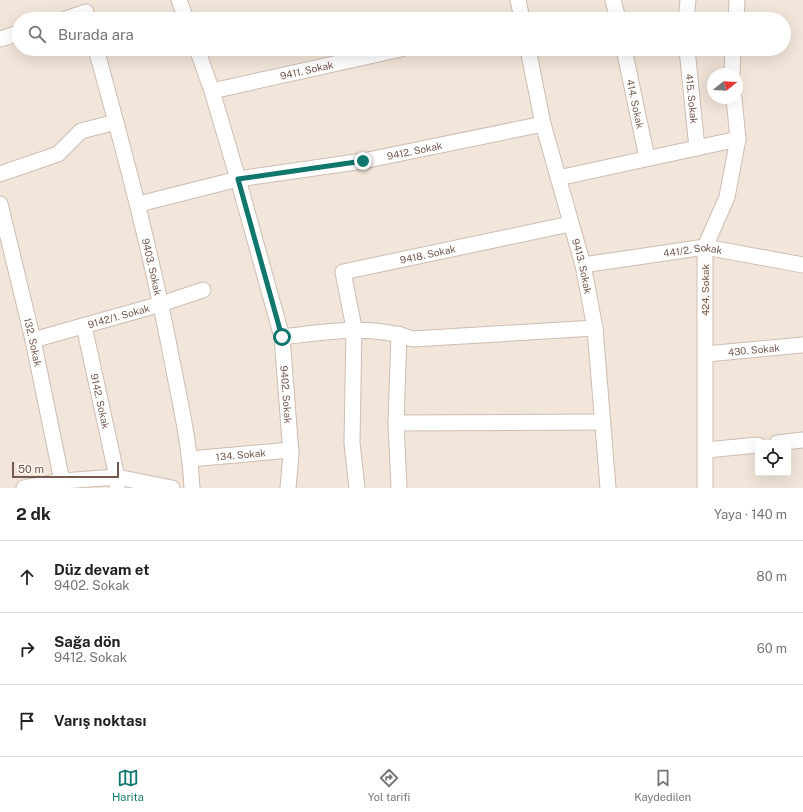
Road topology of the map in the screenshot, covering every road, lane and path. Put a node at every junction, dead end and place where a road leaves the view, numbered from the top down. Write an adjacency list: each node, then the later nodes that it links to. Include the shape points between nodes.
1 (518, 0): 7 (street)
2 (614, 0): 8 (street)
3 (688, 0): 9 (street)
4 (737, 0): 10 (street)
5 (184, 1): 6 (street)
6 (185, 12)
7 (521, 12)
8 (617, 12)
9 (687, 12)
10 (736, 12)
11 (12, 35): 12 (street)
12 (0, 39)
13 (98, 56): 23 (street, 9403. Sokak)
14 (200, 56): 21 (street, 9402. Sokak)
15 (370, 56): 21 (street, 9411. Sokak)
16 (529, 56): 24 (street, 9413. Sokak)
17 (625, 56): 27 (street, 414. Sokak)
18 (688, 56): 26 (street, 415. Sokak)
19 (733, 56): 20 (street)
20 (732, 68)
21 (212, 91): 30 (street, 9402. Sokak)
22 (735, 104): 25 (street, 424. Sokak)
23 (116, 122): 28 (street, via 81,131 58,154); 32 (street, 9403. Sokak)
24 (543, 124): 29 (street, 9413. Sokak); 30 (street, 9412. Sokak, via 363,161)
25 (738, 138): 26 (street); 35 (street, 424. Sokak, via 727,197)
26 (697, 148): 27 (street)
27 (647, 158): 29 (street)
28 (0, 174)
29 (558, 178): 33 (street, 9413. Sokak)
30 (238, 179): 32 (street, 9412. Sokak); 44 (street, 9402. Sokak)
31 (0, 204): 34 (street, 132. Sokak)
32 (139, 204): 39 (street, 9403. Sokak)
33 (570, 224): 36 (street, 9413. Sokak); 41 (street, 9418. Sokak, via 343,272)
34 (3, 229): 45 (street, 132. Sokak)
35 (705, 247): 36 (street, 441/2. Sokak); 37 (street, 441/2. Sokak); 47 (street, 424. Sokak)
36 (583, 265): 42 (street, 9413. Sokak)
37 (803, 265)
38 (203, 290): 39 (street, 9142/1. Sokak)
39 (161, 304): 40 (street, 9142/1. Sokak); 55 (street, 9403. Sokak)
40 (84, 326): 45 (street, 9142/1. Sokak); 57 (street, 9142. Sokak)
41 (354, 328): 43 (street); 44 (street); 62 (street, via 352,443)
42 (595, 328): 43 (street, via 413,339); 48 (street, 9413. Sokak)
43 (399, 334): 49 (street)
44 (282, 337): 53 (street, 9402. Sokak)
45 (33, 340): 56 (street, 132. Sokak)
46 (803, 345): 47 (street, 430. Sokak)
47 (706, 354): 54 (street, 424. Sokak)
48 (603, 422): 49 (street); 64 (street, 9413. Sokak)
49 (396, 423): 63 (street)
50 (803, 440): 51 (street)
51 (791, 441)
52 (755, 445): 54 (street)
53 (291, 450): 55 (street, 134. Sokak); 61 (street, 9402. Sokak)
54 (706, 450): 65 (street, 424. Sokak)
55 (190, 458): 60 (street, 9403. Sokak)
56 (62, 481): 57 (street); 58 (street)
57 (117, 482): 59 (street)
58 (24, 488)
59 (172, 488)
60 (192, 488)
61 (288, 488)
62 (357, 488)
63 (399, 488)
64 (608, 488)
65 (705, 488)

